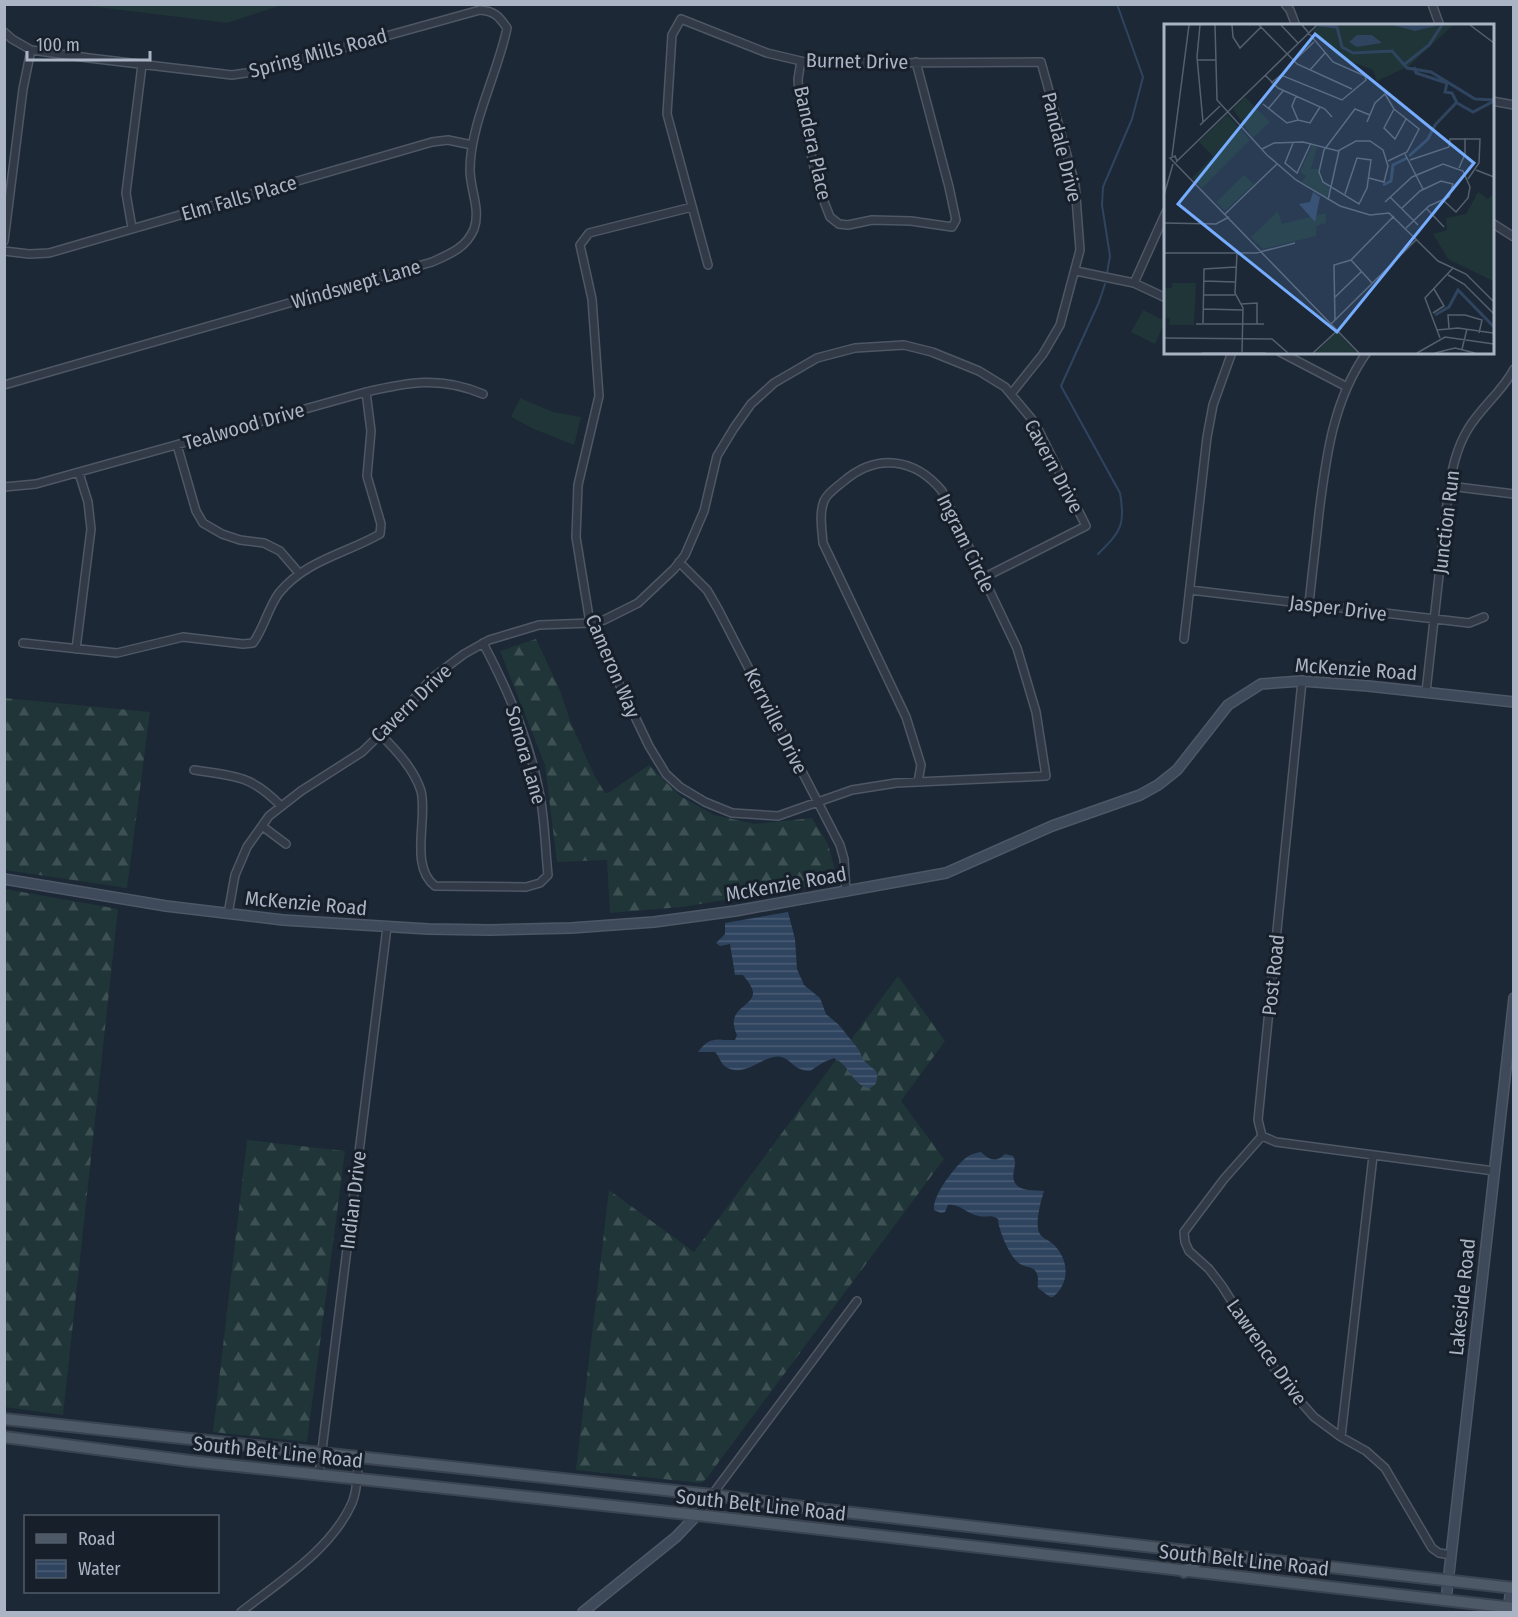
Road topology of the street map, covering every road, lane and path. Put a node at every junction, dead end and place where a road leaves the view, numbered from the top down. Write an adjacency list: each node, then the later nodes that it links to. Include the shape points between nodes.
1 (1285, 4): 4 (street)
2 (1432, 4): 5 (street)
3 (492, 10): 11 (street, Spring Mills Road, via 480,10 260,71 232,75); 14 (street, Windswept Lane, via 507,28)
4 (1295, 24)
5 (1439, 24)
6 (4, 32): 7 (street, Spring Mills Road)
7 (31, 50): 11 (street, Spring Mills Road); 20 (street, via 22,89)
8 (801, 61): 10 (street, Burnet Drive); 10 (street, Bandera Place, via 799,98 818,186 831,217 848,225 872,220 952,227 956,220 949,187); 15 (street, Burnet Drive, via 766,53 681,19 672,35 667,114)
9 (1041, 62): 10 (street, Burnet Drive); 23 (street, Pandale Drive, via 1075,184 1080,250)
10 (916, 63)
11 (142, 65): 18 (street, via 126,193)
12 (1494, 101): 13 (street)
13 (1514, 105)
14 (472, 145): 18 (street, Elm Falls Place, via 448,140 432,142); 30 (street, Windswept Lane, via 470,171 477,217 473,231 460,249 432,262)
15 (692, 207): 22 (street); 47 (street, Cameron Way, via 589,233 580,245 592,299 599,396 578,485 576,537)
16 (1164, 216): 24 (street)
17 (1494, 224): 19 (street)
18 (132, 228): 21 (street, Elm Falls Place, via 49,253)
19 (1514, 237)
20 (4, 241)
21 (4, 251)
22 (708, 265)
23 (1076, 272): 24 (street); 34 (street, Pandale Drive, via 1060,325)
24 (1134, 283): 25 (street)
25 (1164, 297)
26 (1231, 354): 43 (street, via 1207,437)
27 (1284, 354): 31 (street)
28 (1366, 354): 31 (street)
29 (1514, 369): 37 (street, Junction Run, via 1468,428 1455,458)
30 (4, 385)
31 (1347, 387): 44 (street, via 1326,452)
32 (366, 392): 33 (street, Tealwood Drive, via 407,383 441,382); 35 (street, Tealwood Drive); 41 (street, via 372,432 367,476 381,524 380,534)
33 (483, 394)
34 (1011, 394): 40 (street, Cavern Drive, via 979,371 904,345 855,348 801,366 751,404 734,428 717,456 704,511); 42 (street, Cavern Drive, via 1035,423 1086,526)
35 (177, 445): 36 (street, Tealwood Drive); 41 (street, via 203,523 222,534 280,550)
36 (79, 473): 38 (street, Tealwood Drive); 51 (street, via 91,529)
37 (1449, 486): 39 (street); 46 (street, Junction Run)
38 (4, 487)
39 (1514, 494)
40 (679, 562): 47 (street, Cavern Drive, via 638,603); 59 (street, Kerrville Drive, via 707,590)
41 (299, 573): 51 (street, via 279,594 253,643 183,638 117,653)
42 (983, 578): 57 (street, Ingram Circle, via 1017,648 1036,712); 58 (street, Ingram Circle, via 942,491 927,476 908,466 887,461 869,466 847,478 824,500 823,543 906,717 921,765)
43 (1190, 590): 44 (street, Jasper Drive); 48 (street)
44 (1308, 604): 46 (street, Jasper Drive)
45 (1484, 617): 46 (street, Jasper Drive, via 1469,623)
46 (1434, 619): 53 (street, Junction Run)
47 (590, 623): 49 (street, Cavern Drive, via 539,625); 59 (street, Cameron Way, via 649,746 666,774 680,787 732,813 778,816)
48 (1184, 639)
49 (483, 643): 55 (street, Cavern Drive, via 432,678); 55 (street, Sonora Lane, via 513,705 540,792 548,875 540,883 435,886 430,882 423,870 421,792 401,756)
50 (23, 644): 51 (street)
51 (76, 649)
52 (1302, 681): 53 (street, McKenzie Road); 64 (street, McKenzie Road, via 1262,684 1228,705 1177,770 1140,795 1052,826 946,873); 68 (street, Post Road, via 1258,1120)
53 (1426, 692): 54 (street, McKenzie Road)
54 (1514, 702)
55 (380, 734): 60 (street, Cavern Drive, via 362,752)
56 (194, 771): 60 (street, via 244,778)
57 (1046, 776): 58 (street, Cameron Way)
58 (918, 782): 59 (street, Cameron Way, via 852,790)
59 (818, 802): 64 (street, Kerrville Drive, via 840,845)
60 (281, 806): 61 (street, Cavern Drive)
61 (262, 826): 62 (street); 65 (street, Cavern Drive, via 235,874)
62 (286, 844)
63 (4, 879): 65 (street, McKenzie Road)
64 (846, 892): 66 (street, McKenzie Road, via 618,925 490,930)
65 (228, 914): 66 (street, McKenzie Road)
66 (387, 927): 78 (street, Indian Drive)
67 (1514, 998): 70 (street, Lakeside Road)
68 (1262, 1136): 69 (street, via 1276,1142); 77 (street, Lawrence Drive, via 1184,1232 1185,1242 1222,1286 1283,1382 1314,1417)
69 (1374, 1156): 70 (street); 77 (street)
70 (1494, 1172): 87 (street, Lakeside Road)
71 (857, 1301): 83 (street)
72 (4, 1419): 73 (main road, South Belt Line Road)
73 (39, 1423): 74 (main road, via 30,1428); 75 (main road, South Belt Line Road)
74 (4, 1425)
75 (135, 1433): 78 (main road, South Belt Line Road); 79 (main road)
76 (4, 1437): 79 (main road, South Belt Line Road)
77 (1341, 1437): 87 (street, Lawrence Drive, via 1366,1451 1384,1468 1432,1548)
78 (322, 1453): 80 (main road, South Belt Line Road); 81 (street, Indian Drive)
79 (132, 1454): 81 (main road, South Belt Line Road)
80 (359, 1457): 82 (street); 83 (main road, South Belt Line Road)
81 (319, 1474): 82 (main road, South Belt Line Road)
82 (356, 1478): 84 (main road, South Belt Line Road); 96 (street, via 354,1501 342,1523 314,1554)
83 (712, 1495): 84 (street); 85 (main road, South Belt Line Road)
84 (697, 1515): 89 (main road, South Belt Line Road); 97 (street, via 676,1537)
85 (1143, 1547): 86 (main road, South Belt Line Road); 89 (main road)
86 (1212, 1554): 88 (main road, South Belt Line Road); 90 (main road)
87 (1451, 1555): 92 (street, Lakeside Road)
88 (1226, 1556): 91 (main road); 92 (main road, South Belt Line Road)
89 (1150, 1568): 90 (main road, South Belt Line Road)
90 (1184, 1572): 91 (main road, South Belt Line Road)
91 (1232, 1577): 94 (main road, South Belt Line Road)
92 (1448, 1581): 93 (main road, South Belt Line Road); 94 (street, Lakeside Road)
93 (1512, 1588): 95 (street)
94 (1446, 1600): 95 (main road, South Belt Line Road)
95 (1510, 1610)
96 (241, 1612)
97 (583, 1612)

